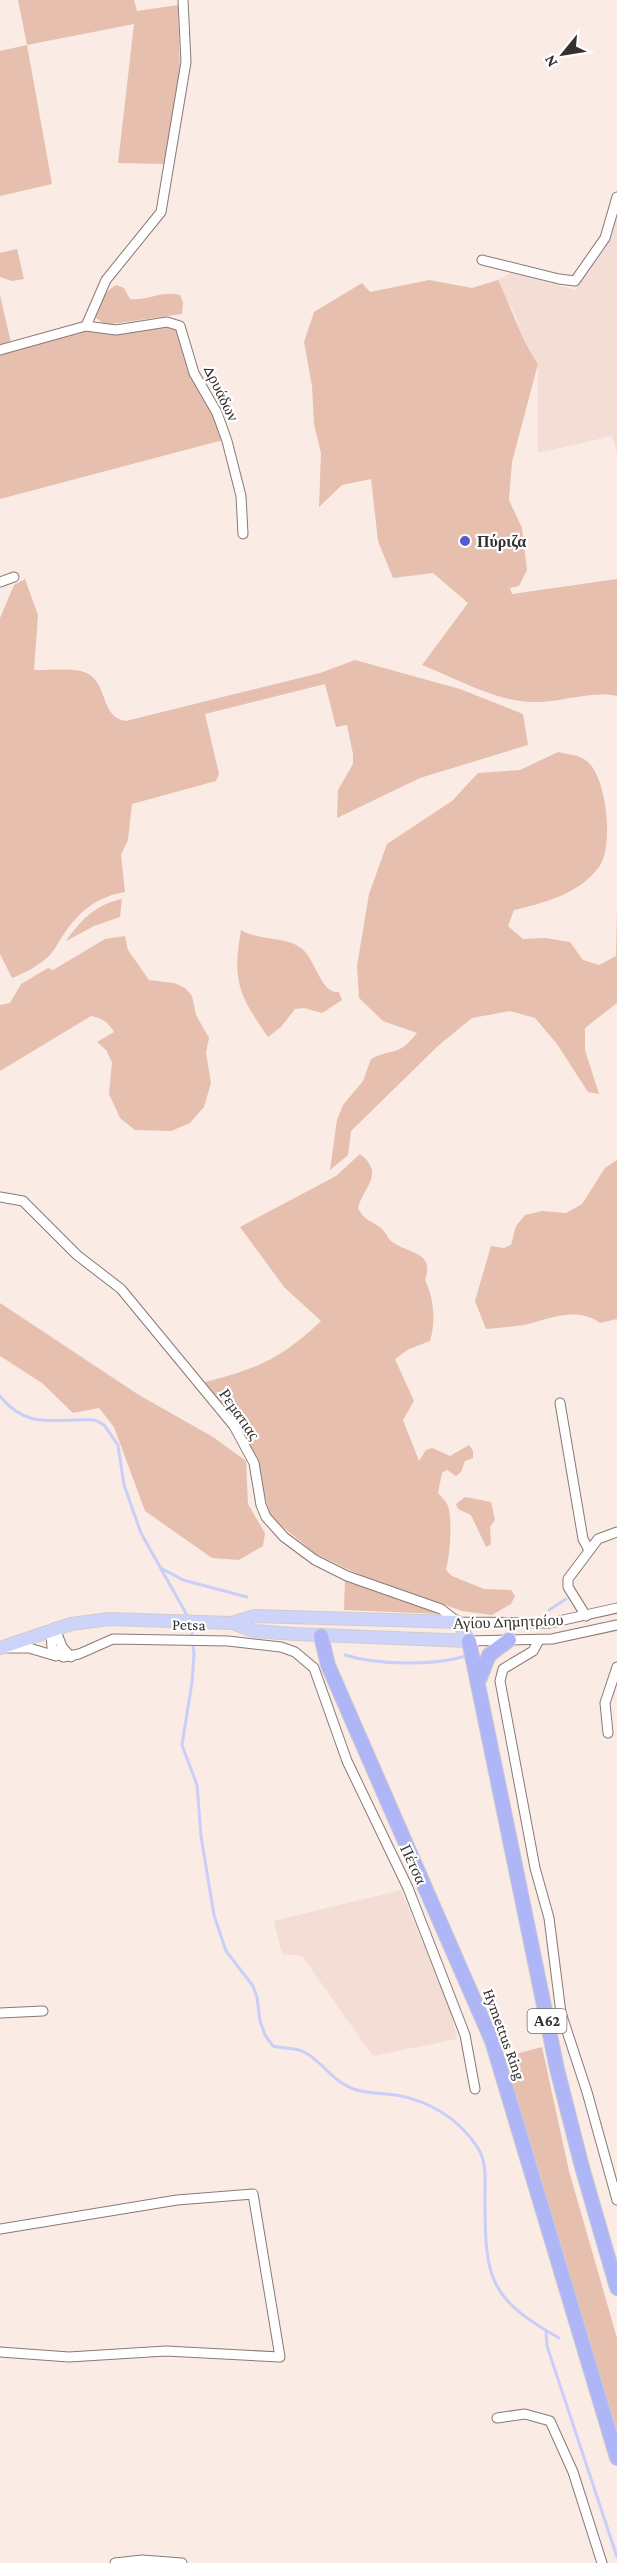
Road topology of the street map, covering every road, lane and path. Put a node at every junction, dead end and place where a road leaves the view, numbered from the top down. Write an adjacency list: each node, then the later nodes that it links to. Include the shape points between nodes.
1 (183, 0): 4 (street, via 186,62 161,212 106,280)
2 (617, 198): 3 (street, via 605,238 575,281)
3 (482, 260)
4 (86, 326): 5 (street); 6 (street, Δρυάδων, via 116,330 167,322 180,326 194,373 217,413 227,441 241,496)
5 (0, 350)
6 (243, 534)
7 (14, 577): 8 (street)
8 (0, 582)
9 (0, 1197): 16 (street, Ρεματιας, via 23,1201 77,1255 130,1299 234,1426 254,1463 263,1511 284,1537 329,1568 441,1609)
10 (560, 1403): 12 (street, via 583,1539)
11 (617, 1532): 12 (street, via 602,1536)
12 (589, 1550): 14 (street, via 567,1582)
13 (617, 1608): 14 (street, Αγίου Δημητρίου)
14 (586, 1616): 16 (street, Αγίου Δημητρίου, via 532,1624)
15 (322, 1618): 16 (main road); 17 (main road, via 254,1616); 20 (main road)
16 (458, 1622): 24 (main road)
17 (232, 1623): 19 (main road, via 90,1620); 20 (main road, via 254,1631)
18 (617, 1625): 22 (street, Αγίου Δημητρίου)
19 (55, 1628): 25 (main road); 26 (street)
20 (321, 1636): 24 (main road, Αγίου Δημητρίου); 38 (highway, Hymettus Ring, via 328,1665 492,2041)
21 (509, 1640): 22 (street, Αγίου Δημητρίου); 24 (street, Αγίου Δημητρίου); 28 (highway, via 484,1661)
22 (539, 1640): 33 (street, via 533,1651 503,1669 500,1681 535,1868 549,1918 561,2013)
23 (228, 1641): 26 (street, Petsa, via 126,1639); 32 (street, Πέτσα, via 281,1647 295,1652 314,1668 347,1761 408,1888 465,2035)
24 (469, 1641): 28 (highway)
25 (0, 1648): 26 (street, via 29,1648)
26 (67, 1657)
27 (617, 1667): 29 (street, via 605,1703)
28 (479, 1683): 35 (highway, Α62, via 557,2069)
29 (608, 1733)
30 (43, 2011): 31 (street)
31 (0, 2013)
32 (475, 2089)
33 (617, 2200)
34 (0, 2229): 36 (street, via 177,2200 253,2194 280,2357 166,2351 69,2357)
35 (617, 2288)
36 (0, 2352)
37 (497, 2418): 41 (street, via 525,2414 550,2421 573,2472)
38 (617, 2458)
39 (115, 2563): 40 (street)
40 (182, 2563)
41 (602, 2563)

